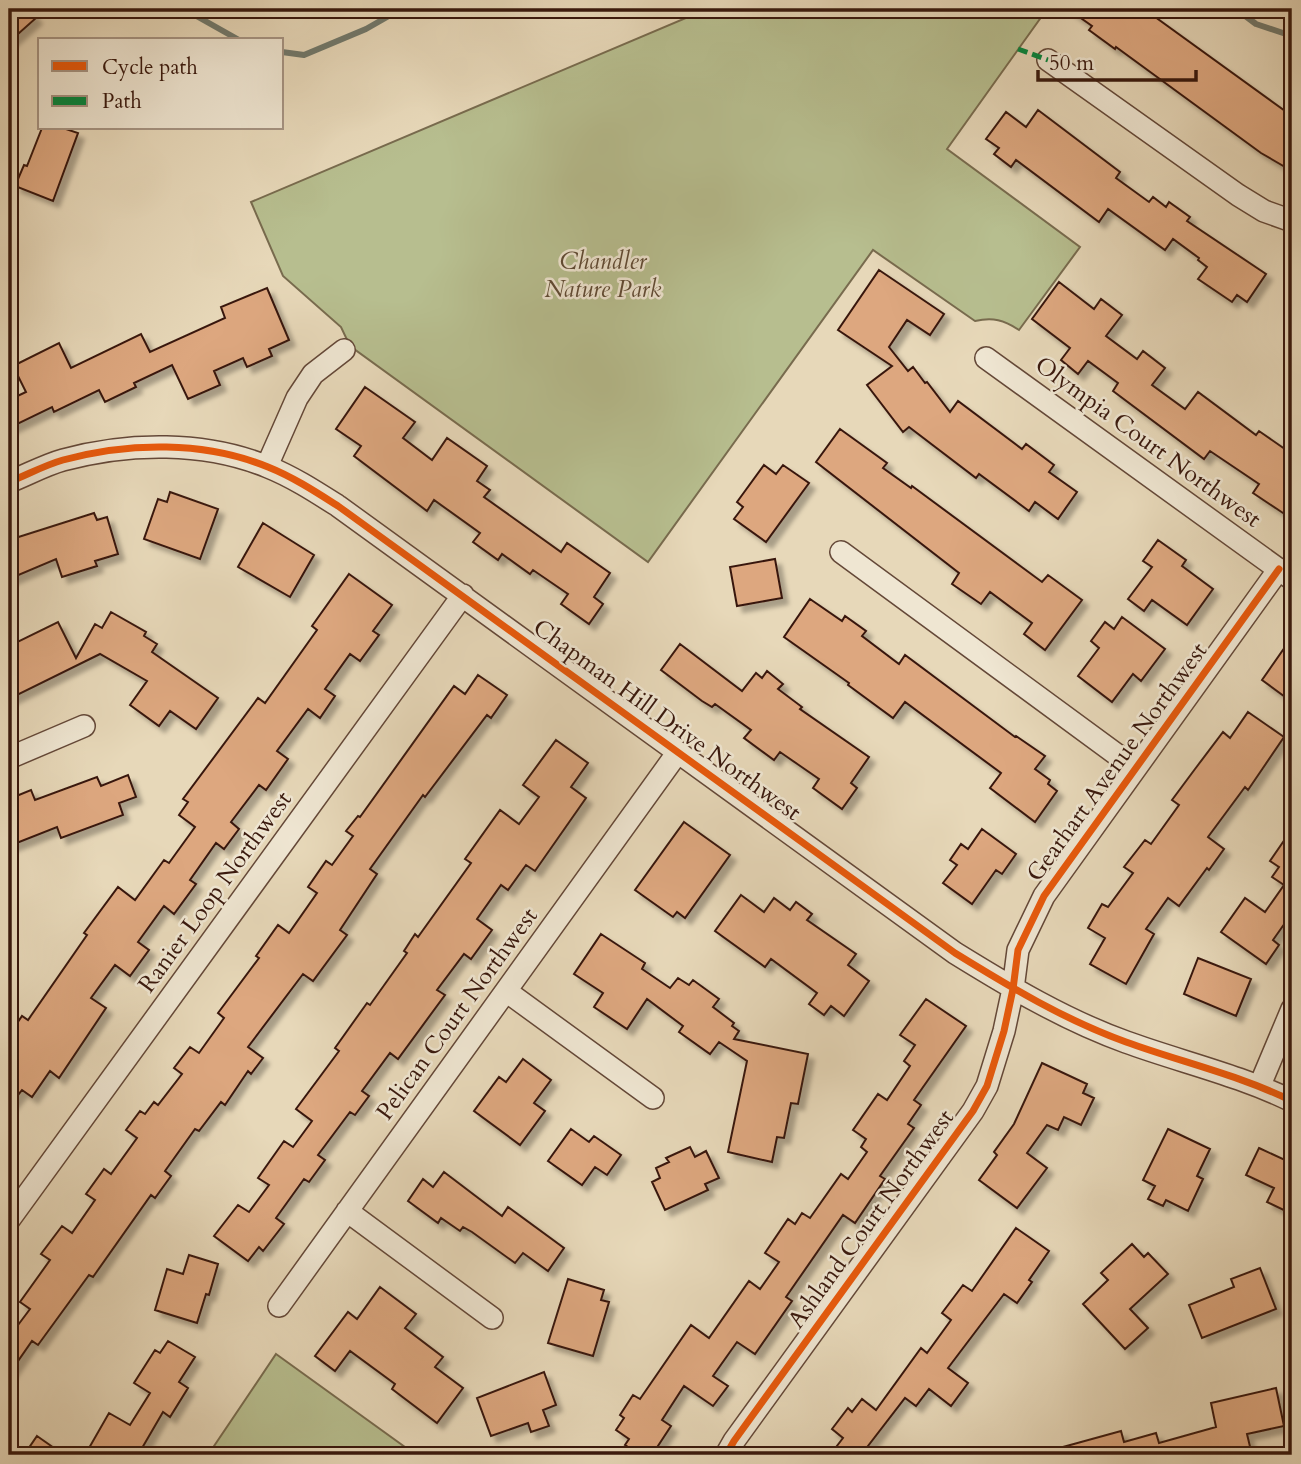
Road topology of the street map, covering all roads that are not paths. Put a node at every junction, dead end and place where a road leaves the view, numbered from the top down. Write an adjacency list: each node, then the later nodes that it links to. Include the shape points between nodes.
1 (1048, 61): 2 (street, via 1238,195)
2 (1292, 221)
3 (344, 350): 5 (street, via 313,374)
4 (986, 358): 8 (street, Olympia Court Northwest)
5 (267, 467): 6 (street, Chapman Hill Drive Northwest, via 195,449 143,447 61,461); 9 (street, Chapman Hill Drive Northwest, via 338,506)
6 (9, 482)
7 (841, 552): 13 (street)
8 (1286, 574): 13 (street, Gearhart Avenue Northwest)
9 (463, 596): 11 (street, Chapman Hill Drive Northwest); 21 (street, Ranier Loop Northwest)
10 (84, 726): 12 (street)
11 (678, 752): 14 (street, Chapman Hill Drive Northwest, via 956,953); 15 (street, Pelican Court Northwest)
12 (9, 758)
13 (1135, 768): 14 (street, Gearhart Avenue Northwest, via 1044,896 1018,950)
14 (1013, 989): 17 (street, Chapman Hill Drive Northwest, via 1126,1042); 24 (street, Ashland Court Northwest, via 994,1066 973,1111)
15 (506, 991): 18 (street); 20 (street, Pelican Court Northwest)
16 (1292, 1009): 17 (street)
17 (1260, 1085): 19 (street, Chapman Hill Drive Northwest)
18 (653, 1098)
19 (1292, 1101)
20 (346, 1211): 22 (street, Pelican Court Northwest); 23 (street)
21 (9, 1220)
22 (279, 1306)
23 (492, 1318)
24 (726, 1455)

